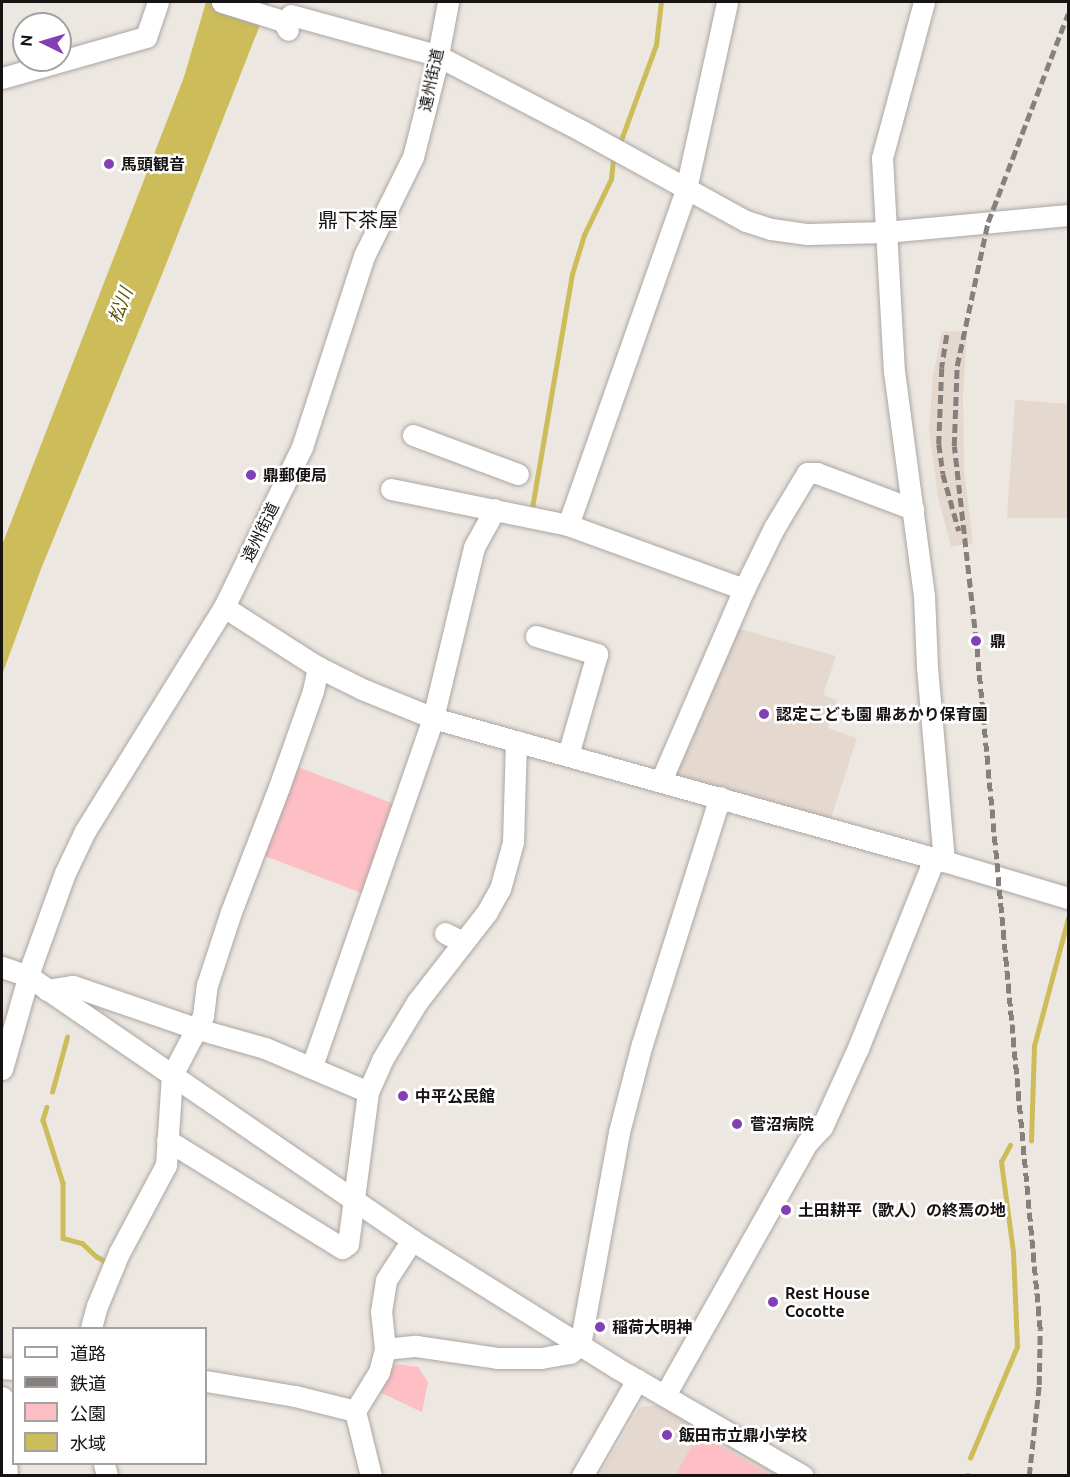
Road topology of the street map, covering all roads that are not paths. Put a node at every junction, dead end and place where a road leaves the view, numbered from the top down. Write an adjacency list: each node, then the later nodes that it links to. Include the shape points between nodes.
1 (158, 2): 7 (street, via 146,37)
2 (222, 2): 6 (street, via 288,22)
3 (448, 2): 6 (street, 遠州街道)
4 (727, 2): 8 (street)
5 (924, 2): 10 (street, via 882,158)
6 (436, 55): 8 (street); 18 (street, 遠州街道, via 413,157 364,256 302,447)
7 (2, 78)
8 (686, 189): 10 (street, via 746,221 771,229 808,234); 16 (street)
9 (1068, 215): 10 (street)
10 (885, 232): 15 (street, via 894,371)
11 (412, 435): 12 (street)
12 (518, 474)
13 (391, 489): 14 (street)
14 (495, 509): 16 (street); 21 (street, via 474,547)
15 (913, 509): 17 (street, via 818,473 807,473); 26 (street, via 924,595)
16 (568, 525): 17 (street)
17 (744, 589): 24 (street)
18 (224, 607): 20 (street); 29 (street, 遠州街道, via 85,831 65,873)
19 (536, 636): 23 (street, via 597,654)
20 (318, 667): 21 (street); 31 (street, via 279,787 231,912 207,985)
21 (433, 718): 22 (street); 32 (street)
22 (516, 741): 23 (street); 35 (street, via 513,842 500,889 454,938 382,1060)
23 (568, 755): 24 (street)
24 (661, 781): 25 (street)
25 (720, 797): 26 (street); 40 (street, via 645,1035 619,1132)
26 (939, 860): 27 (street); 44 (street, via 822,1127 807,1143)
27 (1068, 898)
28 (2, 967): 29 (street)
29 (28, 976): 30 (street); 33 (street, 遠州街道)
30 (47, 990): 31 (street, via 73,986); 34 (street)
31 (198, 1029): 32 (street); 34 (street)
32 (312, 1066): 35 (street)
33 (2, 1069)
34 (172, 1075): 36 (street); 37 (street)
35 (368, 1092): 37 (street)
36 (167, 1140): 37 (street, via 342,1248 348,1244); 39 (street, via 166,1165 119,1253)
37 (354, 1202): 38 (street)
38 (412, 1240): 40 (street); 41 (street, via 386,1280 381,1312)
39 (92, 1327)
40 (580, 1345): 41 (street, via 570,1353 542,1358 497,1358 416,1346); 42 (street)
41 (385, 1349): 46 (street, via 379,1372)
42 (637, 1380): 44 (street); 49 (street)
43 (207, 1382): 46 (street, via 295,1396)
44 (665, 1395): 50 (street)
45 (2, 1397): 47 (street)
46 (355, 1412): 48 (street)
47 (7, 1476)
48 (372, 1476)
49 (582, 1476)
50 (804, 1476)

